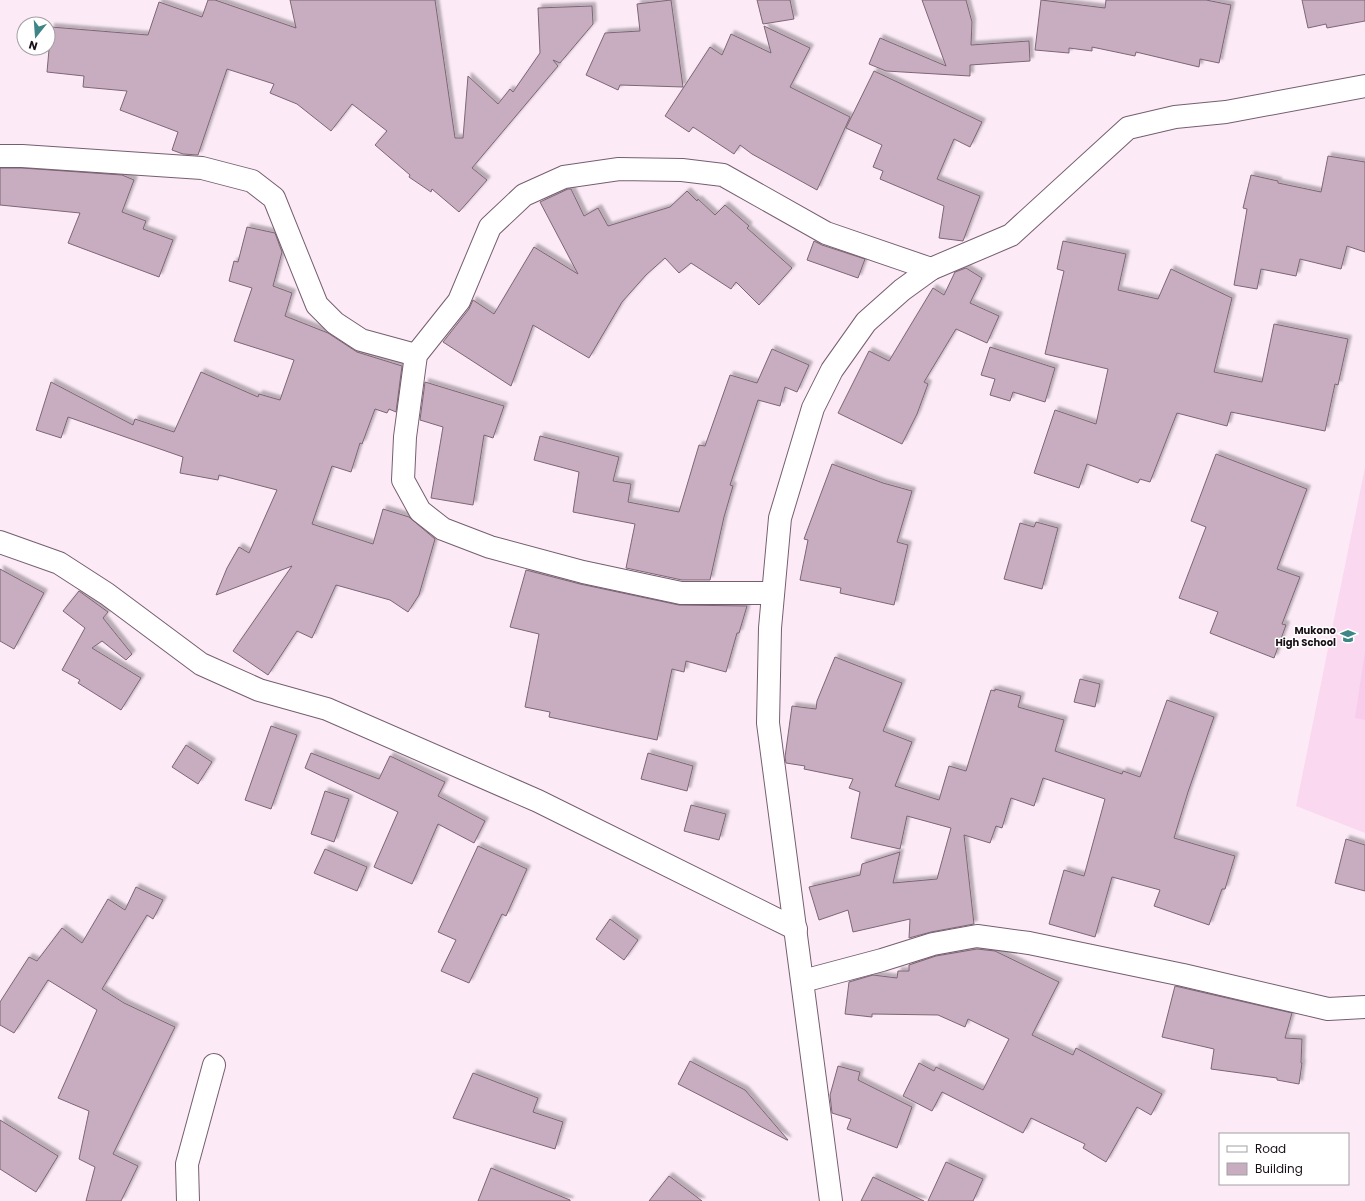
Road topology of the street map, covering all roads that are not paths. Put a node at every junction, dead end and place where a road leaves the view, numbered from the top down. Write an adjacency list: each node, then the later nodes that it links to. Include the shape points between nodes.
1 (1365, 86): 3 (street, via 1226,112 1175,117 1128,128 1011,235)
2 (0, 156): 4 (street, via 202,168 252,180 274,198 318,305 335,323 361,340)
3 (932, 269): 4 (street, via 826,233 723,175 682,170 619,168 564,177 524,195 490,227 459,301); 6 (street, via 902,290 866,322 832,370 812,408 780,518)
4 (416, 355): 6 (street, via 405,437 403,480 420,511 443,529 490,547 576,570 681,593)
5 (0, 542): 7 (street, via 59,564 107,594 201,664 259,690 327,709 538,801)
6 (773, 592): 7 (street, via 768,723)
7 (796, 928): 8 (street)
8 (803, 981): 9 (street, via 933,944 977,936 1029,943 1183,975 1328,1009); 12 (street)
9 (1365, 1007)
10 (214, 1064): 11 (street, via 187,1164)
11 (188, 1201)
12 (831, 1201)

